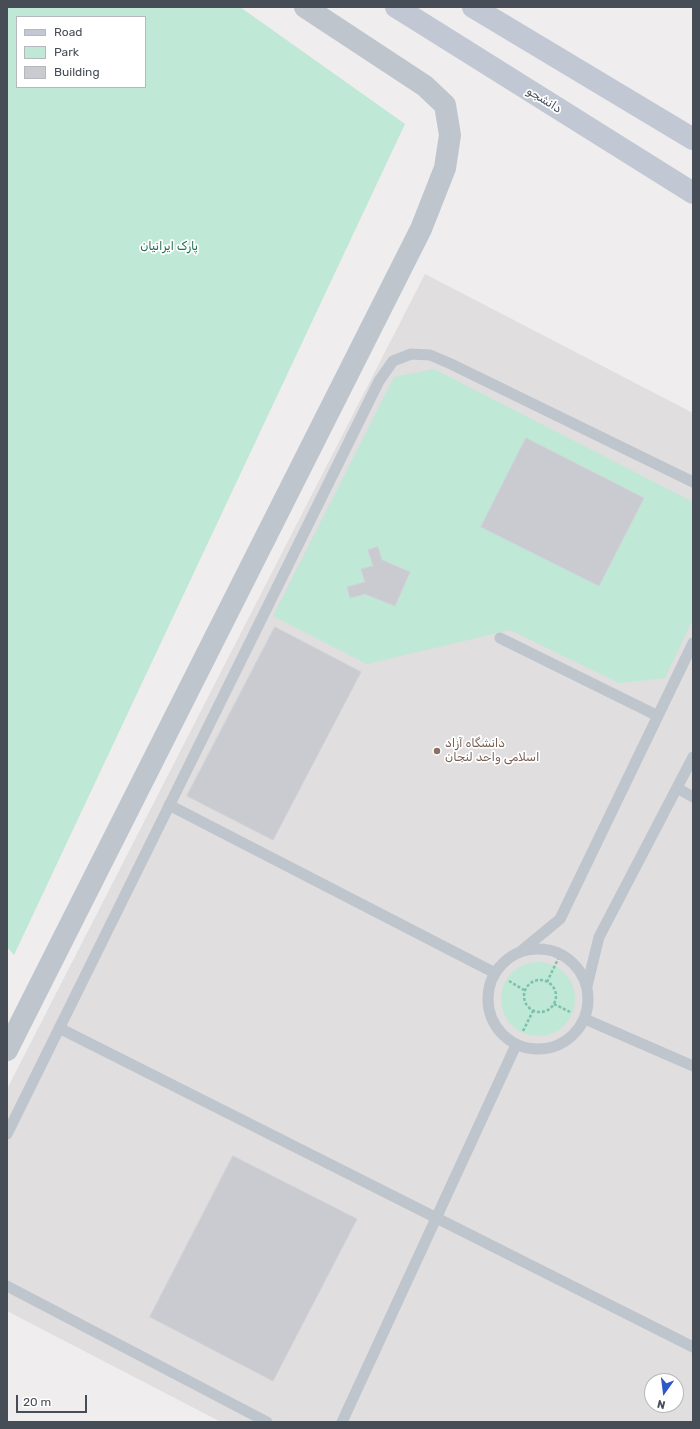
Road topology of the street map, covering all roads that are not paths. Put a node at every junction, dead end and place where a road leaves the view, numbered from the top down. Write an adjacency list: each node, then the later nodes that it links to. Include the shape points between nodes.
1 (305, 7): 20 (street, via 425,86 445,106 450,135 445,168 421,229)
2 (396, 7): 5 (main road, دانشجو)
3 (473, 7): 4 (main road)
4 (693, 139)
5 (692, 193)
6 (693, 482): 13 (lane, via 430,355 411,354 393,361 379,380)
7 (500, 638): 9 (lane)
8 (693, 642): 9 (lane)
9 (658, 716): 14 (lane, via 560,919)
10 (693, 757): 11 (lane)
11 (677, 788): 12 (lane); 16 (lane, via 599,937)
12 (693, 797)
13 (170, 805): 15 (lane); 18 (lane)
14 (520, 952): 15 (lane, via 506,960); 16 (lane, via 537,949 554,951 568,959 580,971)
15 (495, 973): 19 (lane, via 488,988 492,1022 502,1035)
16 (588, 986): 17 (lane, via 589,1003)
17 (585, 1019): 19 (lane, via 576,1033 564,1044 532,1050); 21 (lane)
18 (59, 1028): 22 (lane); 23 (lane)
19 (516, 1045): 23 (lane)
20 (7, 1050)
21 (693, 1066)
22 (7, 1134)
23 (436, 1218): 25 (lane); 27 (lane)
24 (7, 1286): 26 (lane)
25 (693, 1347)
26 (267, 1422)
27 (342, 1422)

